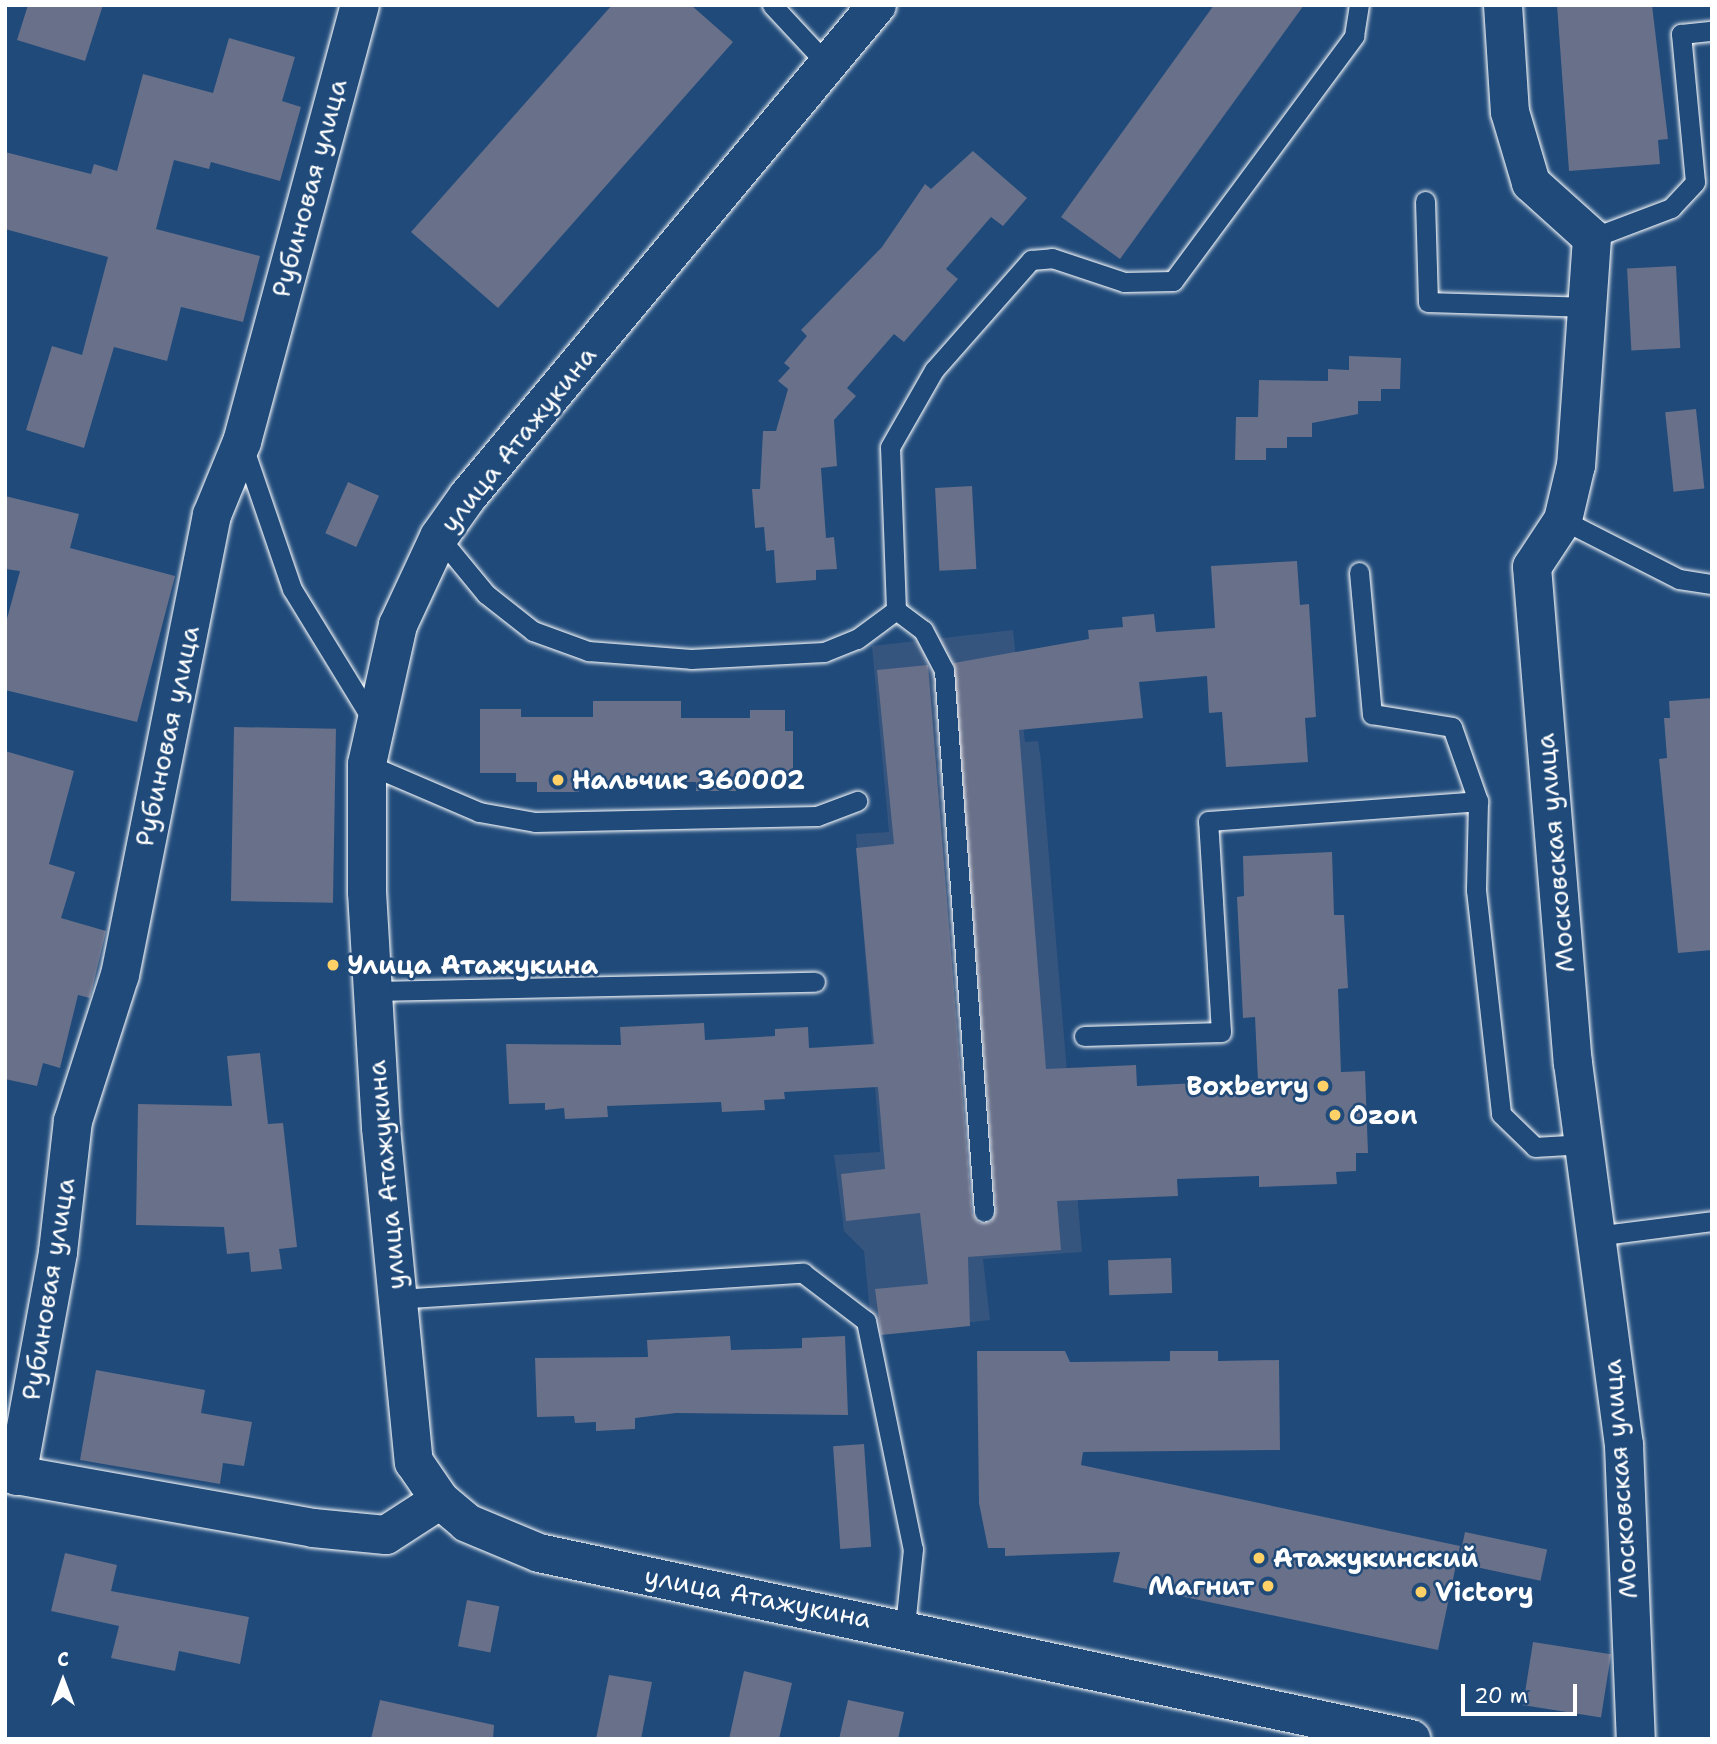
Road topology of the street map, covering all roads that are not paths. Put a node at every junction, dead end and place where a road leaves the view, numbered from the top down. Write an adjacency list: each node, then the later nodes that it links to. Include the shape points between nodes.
1 (360, 5): 12 (street, Рубиновая улица)
2 (772, 5): 7 (lane)
3 (877, 5): 7 (street, улица Атажукина)
4 (1359, 5): 17 (lane, via 1354,36 1173,281 1124,282 1052,258 1031,260 934,370 890,447)
5 (1503, 5): 10 (street, via 1510,112 1531,183)
6 (1712, 31): 8 (lane, via 1681,34)
7 (828, 65): 14 (street, улица Атажукина)
8 (1703, 181): 10 (lane, via 1671,208)
9 (1425, 201): 11 (lane, via 1428,302)
10 (1592, 238): 11 (street, Московская улица)
11 (1589, 307): 13 (street, Московская улица, via 1576,465)
12 (242, 442): 18 (lane, via 292,589); 30 (street, Рубиновая улица, via 212,515 120,975 73,1121 58,1252)
13 (1563, 520): 16 (lane, via 1679,579); 25 (street, Московская улица, via 1532,567 1552,853)
14 (439, 537): 17 (lane, via 486,594 533,631 589,651 691,659 824,652 858,639); 18 (street, улица Атажукина, via 398,625)
15 (1359, 572): 21 (lane, via 1372,714 1452,727)
16 (1712, 584)
17 (896, 610): 26 (lane, via 923,630 944,670)
18 (373, 721): 19 (street, улица Атажукина)
19 (367, 764): 20 (lane, via 479,812 535,822 817,816); 23 (street, улица Атажукина)
20 (858, 801)
21 (1478, 802): 24 (lane, via 1208,821 1221,1032); 25 (lane, via 1476,890 1501,1114 1535,1147)
22 (815, 982): 23 (lane)
23 (372, 991): 29 (street, улица Атажукина)
24 (1084, 1036)
25 (1584, 1144): 28 (street, Московская улица)
26 (984, 1212)
27 (1712, 1221): 28 (lane)
28 (1595, 1236): 34 (street, Московская улица, via 1623,1445)
29 (396, 1299): 31 (street, улица Атажукина, via 409,1441 414,1462); 32 (lane, via 803,1273 866,1321 913,1549)
30 (11, 1475): 31 (street, via 313,1528 386,1535)
31 (440, 1500): 32 (street, улица Атажукина, via 499,1541 539,1553)
32 (905, 1626): 33 (street, улица Атажукина)
33 (1411, 1739)
34 (1636, 1739)

